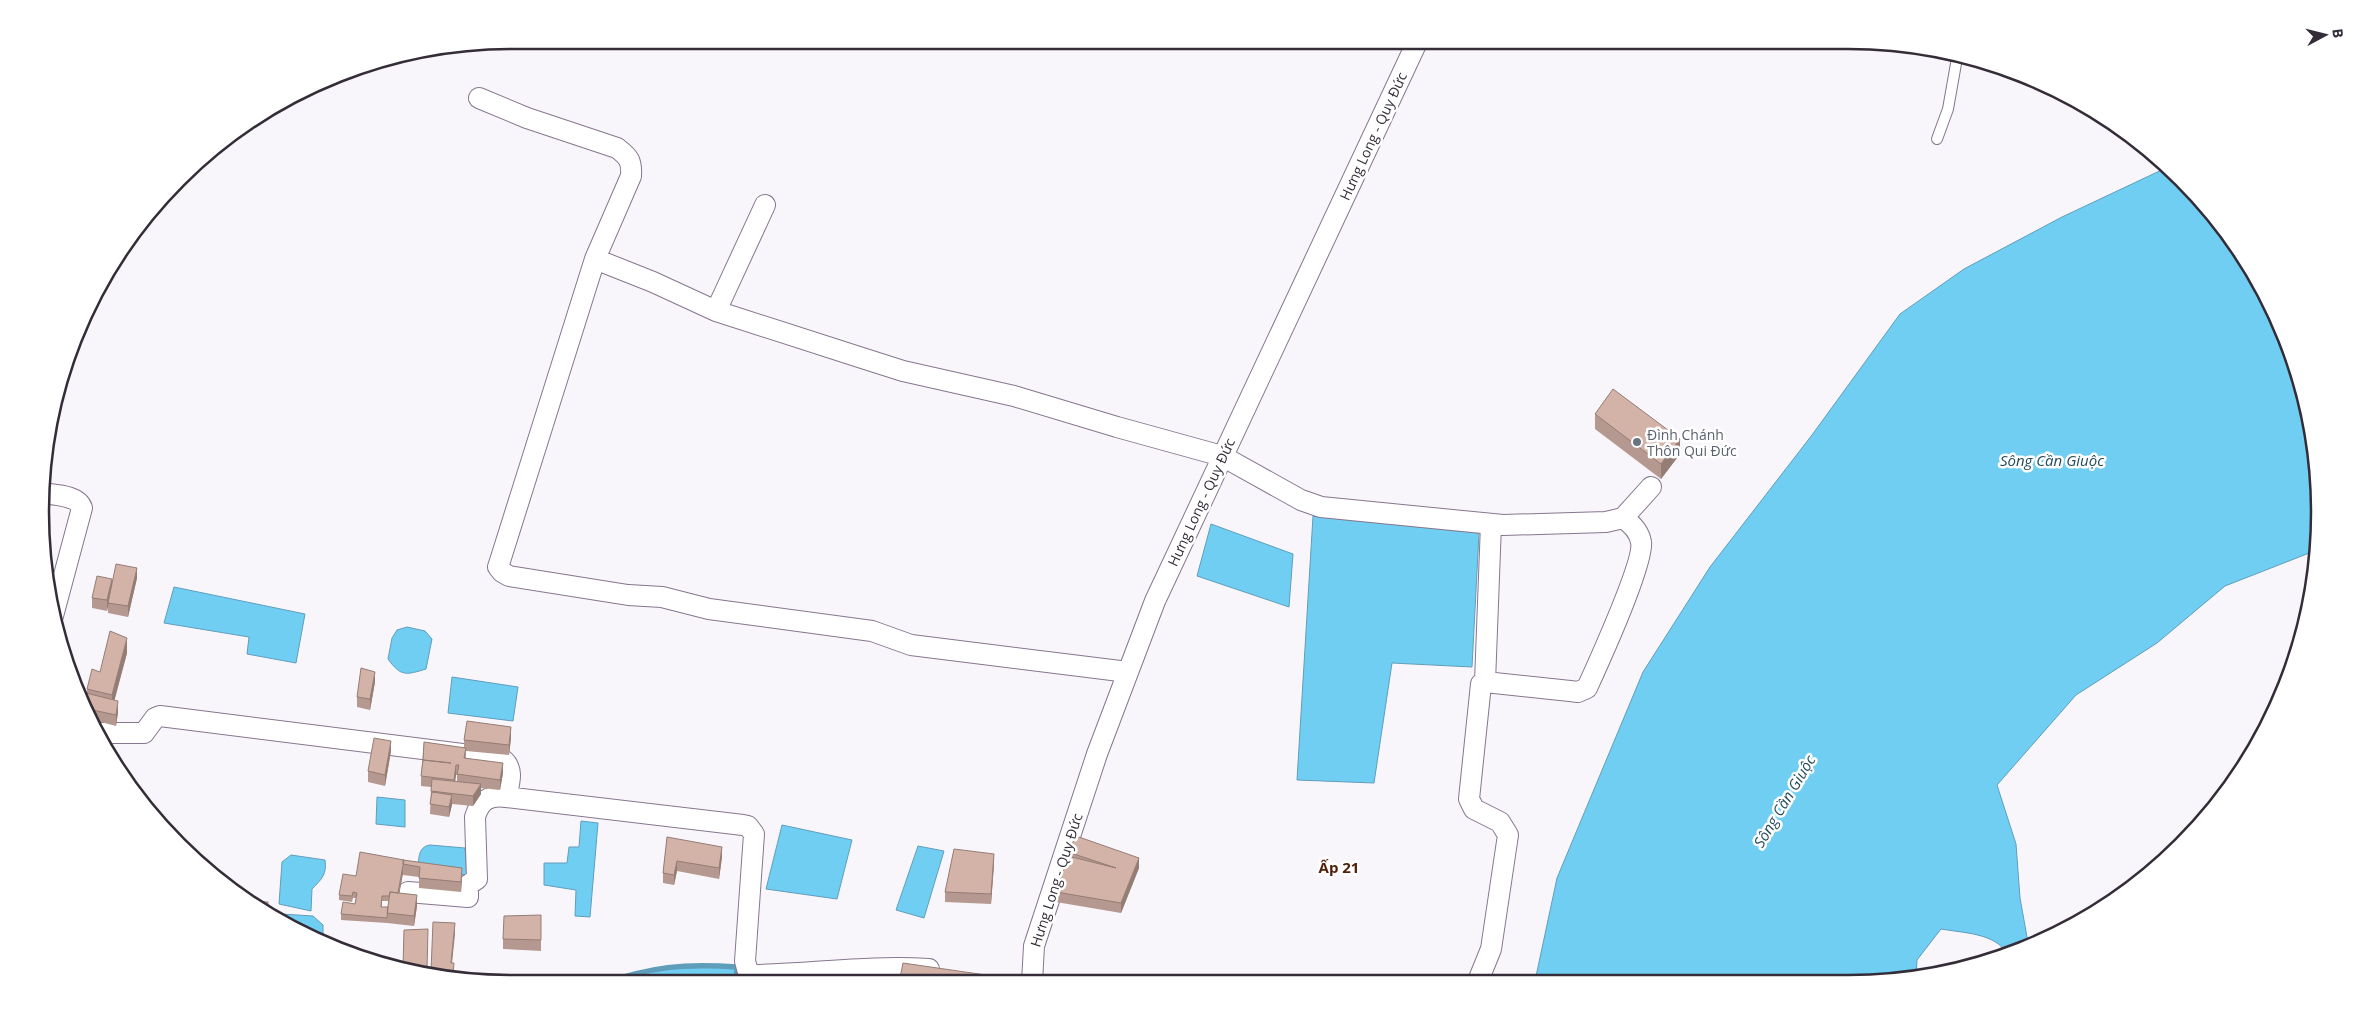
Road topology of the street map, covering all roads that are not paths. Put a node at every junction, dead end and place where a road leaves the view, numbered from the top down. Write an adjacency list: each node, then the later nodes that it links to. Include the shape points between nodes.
1 (1414, 49): 8 (street, Hưng Long - Quy Đức)
2 (1956, 62): 4 (lane, via 1948,109)
3 (478, 98): 6 (street, via 617,148 628,157 632,165 630,176)
4 (1936, 139)
5 (765, 205): 7 (street)
6 (594, 260): 7 (street); 14 (street, via 498,567 502,572 509,576 628,595 662,597 709,609 872,631 910,645)
7 (716, 311): 8 (street, via 903,371 1014,396)
8 (1222, 456): 12 (street, via 1301,500 1321,507); 14 (street, Hưng Long - Quy Đức, via 1155,601)
9 (1651, 487): 11 (street)
10 (50, 494): 13 (street, via 75,499 82,508)
11 (1623, 518): 12 (street, via 1606,522); 15 (street, via 1632,523 1642,544 1633,578 1587,688 1570,692)
12 (1492, 524): 15 (street)
13 (58, 601)
14 (1128, 672): 21 (street, Hưng Long - Quy Đức, via 1097,754 1034,946)
15 (1484, 682): 23 (street, via 1480,684 1469,799 1474,809 1500,822 1508,836 1491,949)
16 (105, 733): 17 (street, via 144,733 160,716 502,759 509,766 511,775)
17 (506, 797): 18 (street, via 488,798 477,810 477,879 468,885 468,897); 20 (street, via 748,826 754,834 745,961 748,972 753,974 890,966)
18 (408, 892)
19 (1033, 968): 22 (street, Hưng Long - Quy Đức)
20 (950, 973)
21 (1032, 975)
22 (1032, 975)
23 (1480, 975)

